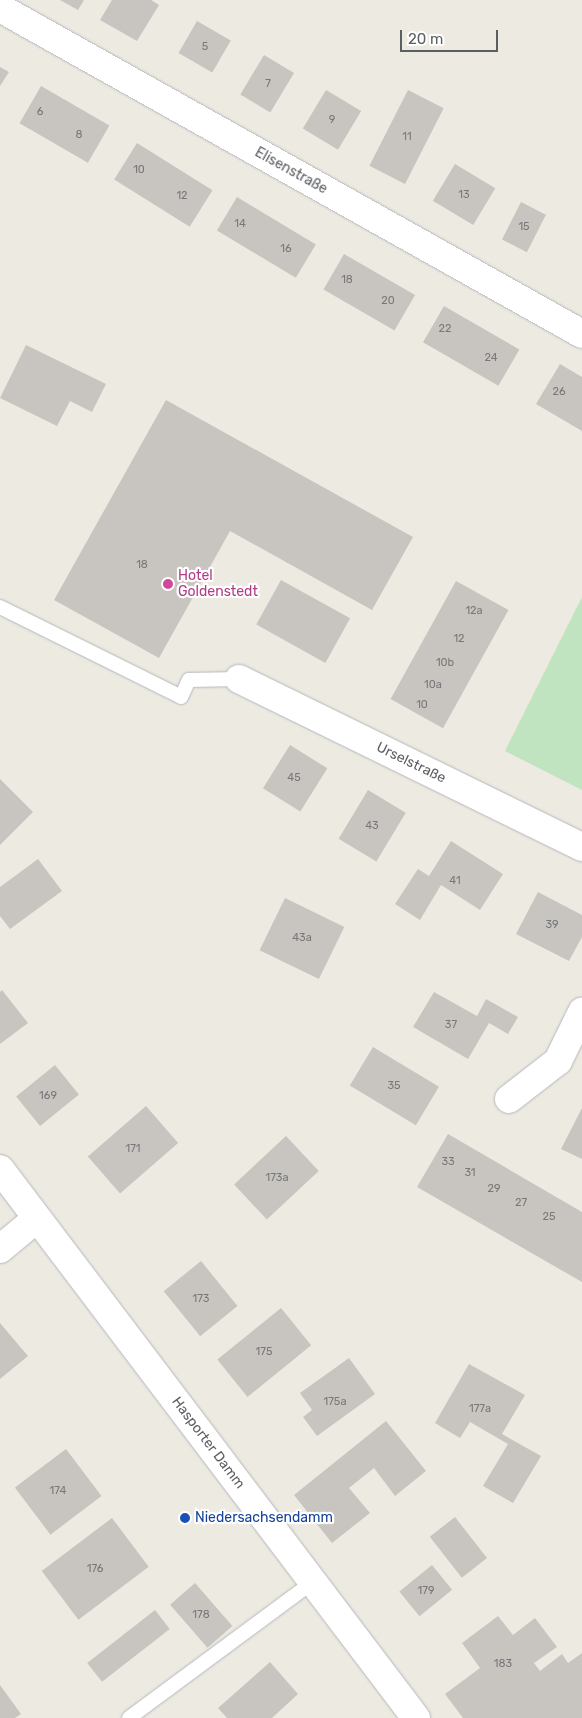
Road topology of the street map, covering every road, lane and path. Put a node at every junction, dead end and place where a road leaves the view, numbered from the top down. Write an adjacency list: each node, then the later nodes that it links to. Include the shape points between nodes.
1 (0, 8): 2 (street, Elisenstraße)
2 (582, 334)
3 (0, 607): 4 (lane, via 181,697 189,680)
4 (239, 679): 5 (street, Urselstraße)
5 (582, 847)
6 (582, 1012): 7 (street, via 558,1061)
7 (509, 1099)
8 (0, 1169): 9 (street, Hasporter Damm)
9 (36, 1219): 10 (street); 11 (street, Hasporter Damm)
10 (0, 1249)
11 (313, 1582): 12 (lane); 13 (street, Hasporter Damm)
12 (130, 1718)
13 (416, 1718)

